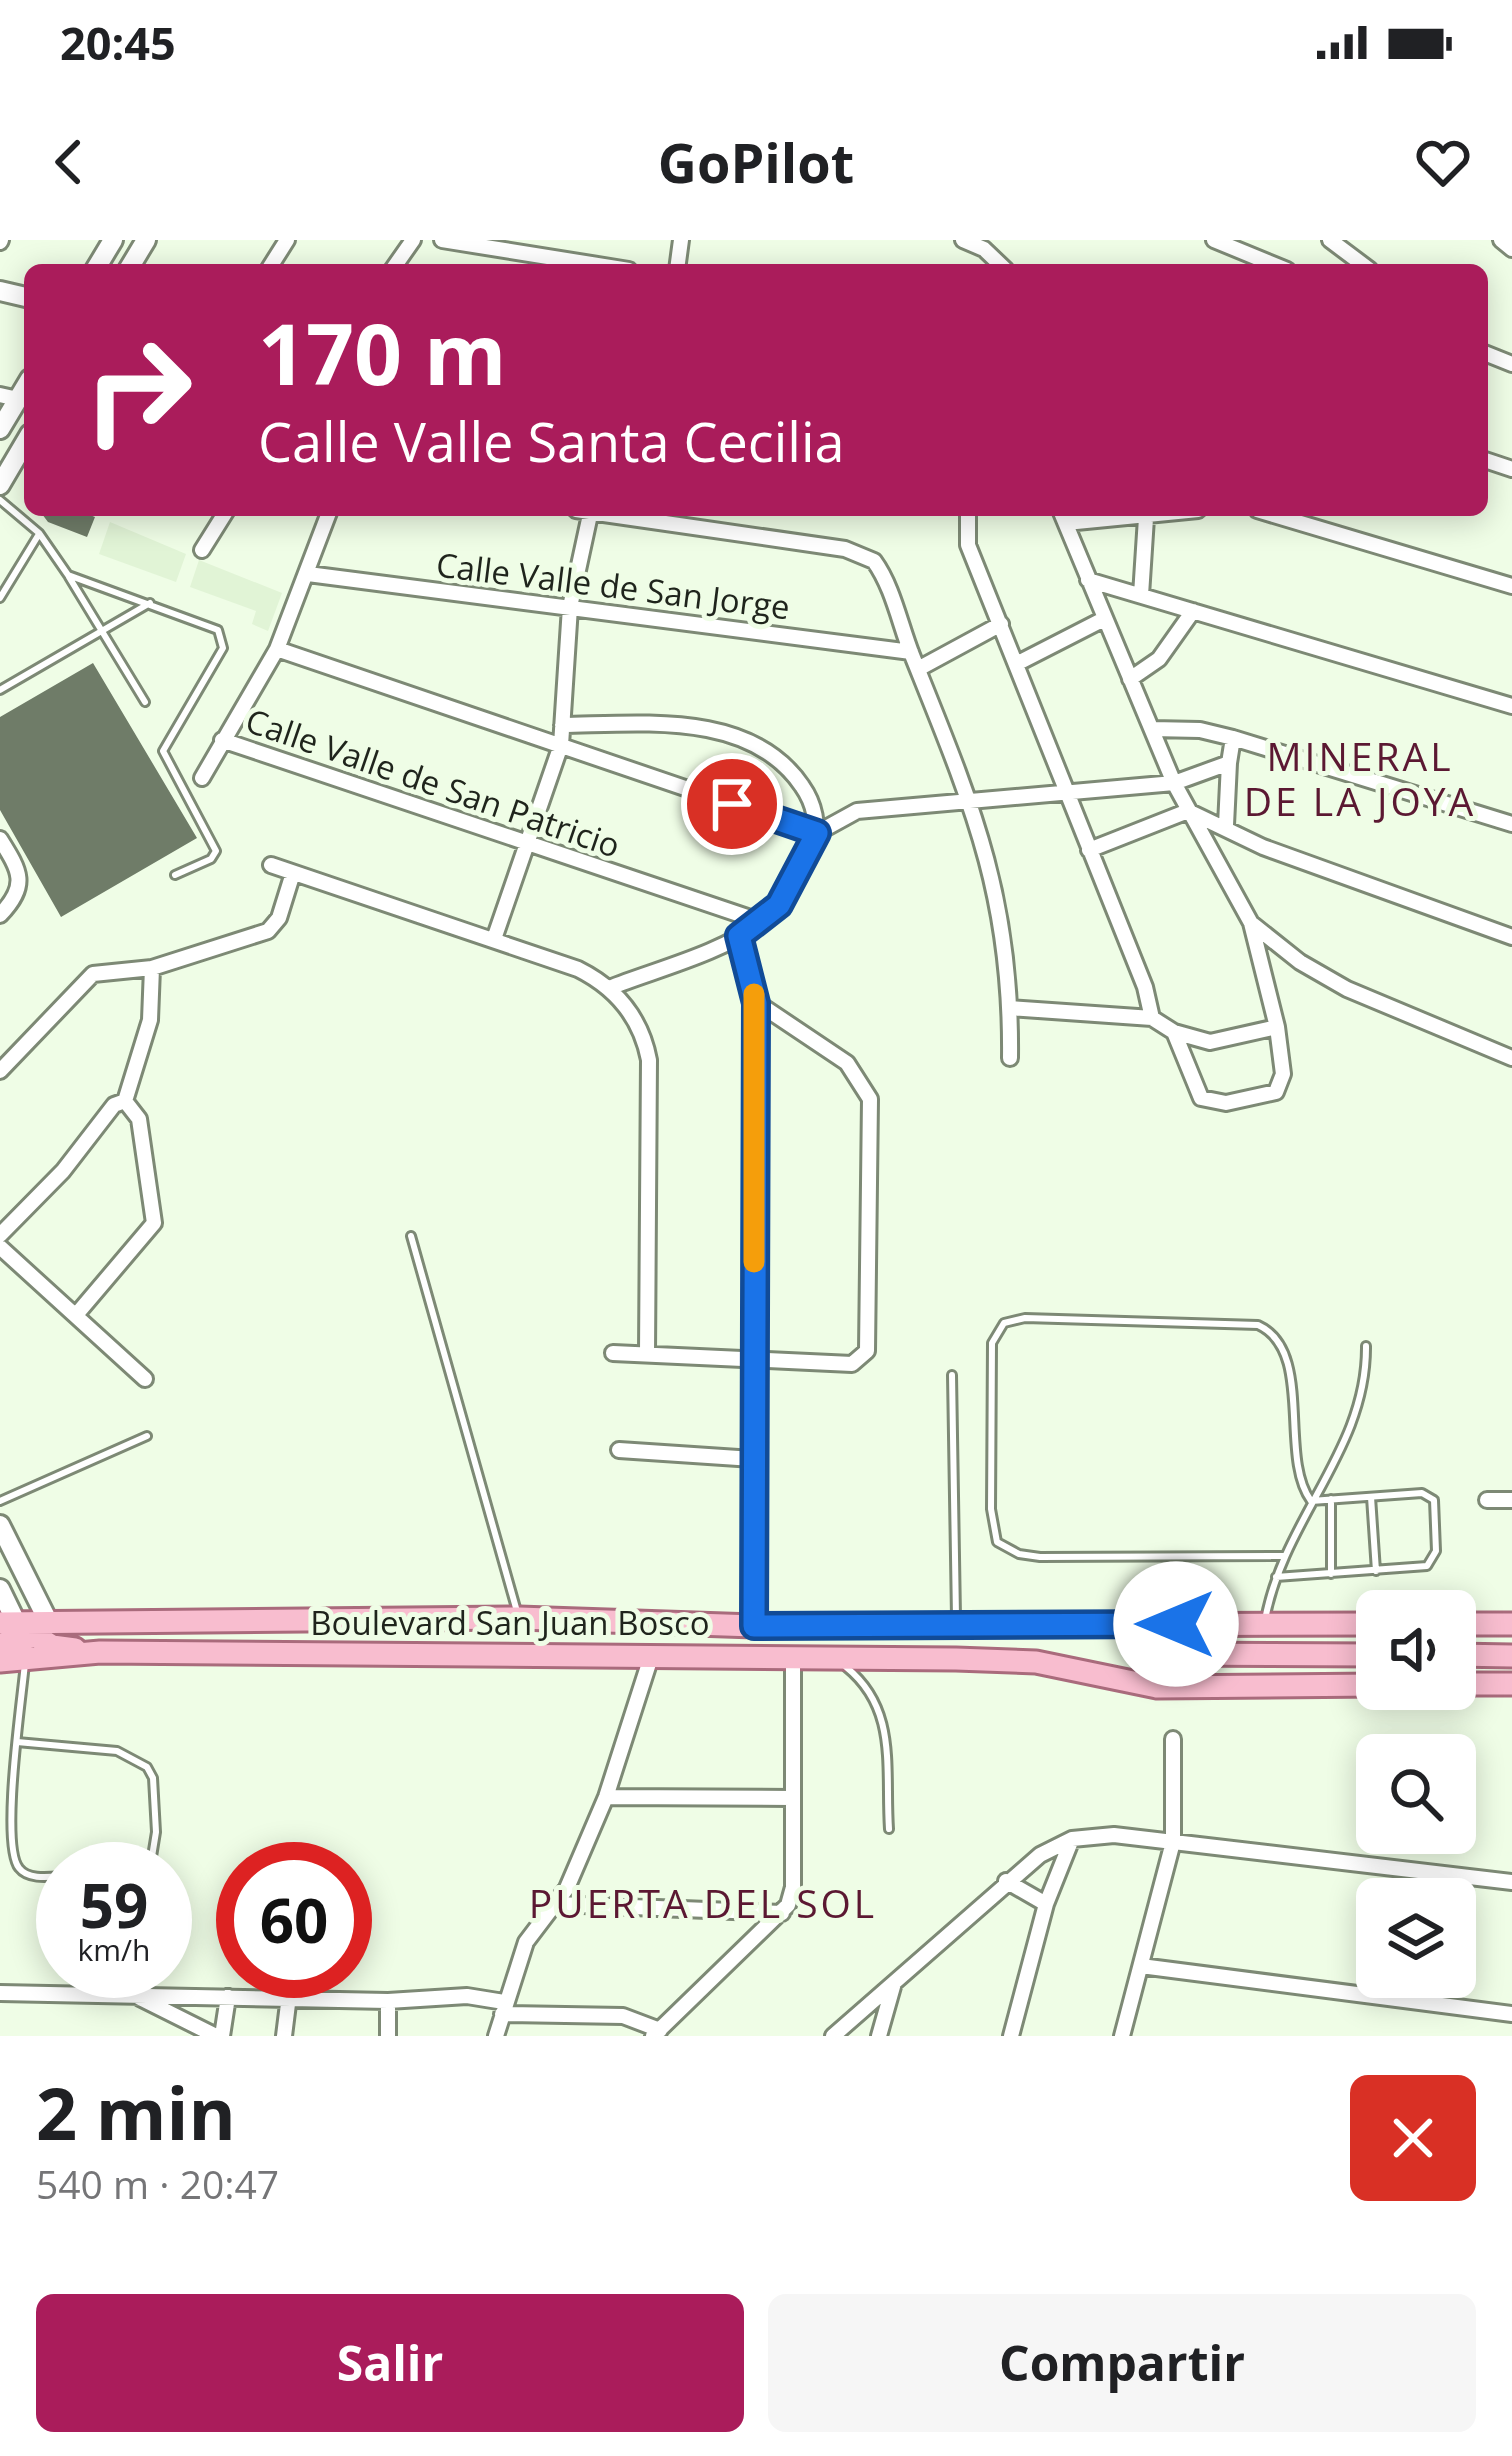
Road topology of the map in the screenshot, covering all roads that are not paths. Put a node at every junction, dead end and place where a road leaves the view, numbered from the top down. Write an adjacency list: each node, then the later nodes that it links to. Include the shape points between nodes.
1 (442, 240): 8 (street)
2 (963, 240): 6 (street)
3 (1214, 240): 9 (street)
4 (1330, 240): 10 (street)
5 (1501, 240): 7 (street)
6 (984, 244)
7 (1512, 250)
8 (592, 264)
9 (1272, 264)
10 (1350, 264)
11 (9, 397): 12 (street)
12 (0, 429)
13 (24, 444): 14 (street)
14 (0, 485)
15 (0, 500): 25 (lane)
16 (223, 516): 26 (street)
17 (328, 516): 27 (street)
18 (585, 516): 34 (street)
19 (617, 516): 40 (street, via 867,556 880,569)
20 (968, 516): 37 (street, via 968,545)
21 (1063, 516): 24 (street); 29 (street)
22 (1159, 516): 24 (street)
23 (1277, 516): 30 (street)
24 (1146, 518): 31 (street)
25 (40, 533): 28 (lane); 32 (lane)
26 (202, 550)
27 (308, 574): 34 (street, Calle Valle de San Jorge); 39 (street)
28 (68, 575): 33 (lane); 38 (lane)
29 (1088, 580): 31 (street); 36 (street)
30 (1512, 586)
31 (1141, 595): 35 (street)
32 (0, 598)
33 (150, 603): 38 (lane); 66 (lane, via 208,623 224,648 163,752 216,850)
34 (571, 607): 40 (street, Calle Valle de San Jorge); 47 (street)
35 (1193, 611): 43 (street, via 1159,659); 46 (street)
36 (1104, 619): 41 (street); 43 (street)
37 (1001, 624): 41 (street); 42 (street)
38 (100, 630): 44 (lane); 45 (lane)
39 (277, 650): 50 (street); 51 (street)
40 (911, 652): 42 (street)
41 (1016, 664): 55 (street)
42 (918, 669): 56 (street)
43 (1130, 679): 48 (street)
44 (0, 690)
45 (145, 702)
46 (1512, 706)
47 (562, 725): 51 (street); 60 (street, via 691,726 733,737 789,769 810,798)
48 (1152, 729): 49 (street); 54 (street)
49 (1233, 738): 52 (street); 58 (street)
50 (222, 740): 53 (street); 62 (street, Calle Valle de San Patricio)
51 (561, 745): 60 (street); 62 (street)
52 (1229, 763): 54 (street); 59 (street)
53 (202, 778)
54 (1174, 783): 55 (street); 57 (street)
55 (1067, 795): 56 (street); 63 (street)
56 (971, 801): 60 (street, via 857,811); 76 (street, via 994,876)
57 (1187, 811): 59 (street); 63 (street); 69 (street)
58 (1512, 824)
59 (1226, 825): 71 (street, via 1263,847)
60 (817, 833): 68 (street, via 795,884)
61 (0, 839): 67 (street, via 22,884)
62 (527, 844): 68 (street, Calle Valle de San Patricio); 72 (street)
63 (1089, 850): 77 (street)
64 (271, 866): 65 (street)
65 (293, 873): 72 (street); 73 (street, via 268,931)
66 (175, 875)
67 (0, 914)
68 (762, 922): 70 (street)
69 (1251, 922): 78 (street); 81 (street, via 1347,989)
70 (739, 936): 74 (street); 75 (street)
71 (1512, 937)
72 (494, 939): 74 (street)
73 (152, 968): 82 (street, via 93,974); 83 (street, via 150,1020)
74 (609, 988): 90 (street, via 644,1035 649,1060)
75 (756, 1003): 91 (street); 91 (street, via 847,1063 870,1099 869,1343 852,1364)
76 (1010, 1008): 77 (street); 80 (street)
77 (1152, 1018): 79 (street)
78 (1276, 1027): 79 (street, via 1229,1041); 79 (street, via 1283,1074 1276,1092 1226,1103 1201,1098)
79 (1174, 1032)
80 (1010, 1058)
81 (1512, 1058)
82 (0, 1071)
83 (125, 1101): 84 (street); 87 (street, via 139,1119 154,1223)
84 (0, 1235)
85 (411, 1236): 109 (lane)
86 (0, 1246): 87 (street)
87 (76, 1316): 93 (street)
88 (1366, 1346): 102 (lane, via 1356,1421)
89 (613, 1353): 90 (street)
90 (647, 1354): 91 (street)
91 (753, 1357): 96 (street)
92 (952, 1375): 114 (lane)
93 (145, 1379)
94 (147, 1436): 101 (lane)
95 (619, 1450): 96 (street)
96 (753, 1459): 116 (street)
97 (1371, 1496): 98 (lane); 105 (lane); 105 (lane, via 1422,1493 1436,1505 1431,1563)
98 (1330, 1498): 102 (lane); 106 (lane)
99 (1486, 1500): 100 (street)
100 (1512, 1500)
101 (0, 1501)
102 (1311, 1501): 104 (lane); 104 (lane, via 1299,1476 1285,1356 1268,1330 1025,1318 996,1333 991,1509 993,1532 1006,1550 1040,1557)
103 (0, 1525): 115 (street)
104 (1284, 1556): 107 (lane)
105 (1376, 1571): 106 (lane)
106 (1331, 1574): 107 (lane)
107 (1276, 1577): 110 (lane)
108 (0, 1588): 115 (street)
109 (519, 1618): 115 (main road, Boulevard San Juan Bosco); 116 (main road, Boulevard San Juan Bosco); 117 (main road)
110 (1264, 1623): 111 (main road, Boulevard San Juan Bosco); 114 (main road, Boulevard San Juan Bosco)
111 (1356, 1624)
112 (1476, 1624): 113 (main road)
113 (1512, 1624)
114 (956, 1625): 116 (main road, Boulevard San Juan Bosco)
115 (25, 1626): 118 (main road, Boulevard San Juan Bosco); 119 (main road)
116 (754, 1626)
117 (520, 1644): 122 (main road, via 431,1645); 125 (main road, via 554,1644)
118 (0, 1645)
119 (100, 1652): 122 (main road, Boulevard San Juan Bosco); 129 (main road, Boulevard San Juan Bosco)
120 (1356, 1655): 133 (main road, via 1165,1654 1147,1666)
121 (1476, 1655): 124 (main road)
122 (413, 1656): 125 (main road, Boulevard San Juan Bosco)
123 (793, 1656): 126 (main road, Boulevard San Juan Bosco); 127 (main road, Boulevard San Juan Bosco); 137 (street)
124 (1512, 1656)
125 (582, 1657): 126 (main road, Boulevard San Juan Bosco)
126 (651, 1657): 136 (street)
127 (834, 1657): 133 (main road, Boulevard San Juan Bosco, via 1036,1661); 138 (lane, via 869,1685 882,1709)
128 (0, 1661): 129 (main road, Boulevard San Juan Bosco)
129 (26, 1661): 135 (lane)
130 (1356, 1684): 133 (main road, Boulevard San Juan Bosco)
131 (1476, 1684): 132 (main road)
132 (1512, 1684)
133 (1157, 1687)
134 (1173, 1739): 141 (street)
135 (17, 1742): 140 (lane, via 117,1751 147,1767); 142 (lane, via 16,1864)
136 (606, 1797): 137 (street); 145 (street)
137 (792, 1798): 147 (street, via 793,1887)
138 (889, 1829)
139 (1072, 1839): 141 (street); 143 (street); 146 (street)
140 (156, 1842)
141 (1174, 1842): 144 (street); 148 (street)
142 (36, 1875)
143 (1006, 1881): 146 (street); 149 (street)
144 (1512, 1882)
145 (557, 1904): 147 (street); 157 (street, via 526,1942)
146 (1046, 1904): 166 (street)
147 (782, 1913): 159 (street)
148 (1141, 1966): 158 (street); 167 (street)
149 (895, 1982): 164 (street); 165 (street)
150 (0, 1994): 151 (street)
151 (36, 1995)
152 (141, 1998): 160 (street)
153 (228, 1998): 160 (street)
154 (289, 1998): 161 (street)
155 (329, 1998): 156 (street)
156 (388, 2001): 157 (street, via 467,1996); 162 (street)
157 (503, 2008): 159 (street, via 623,2016); 163 (street)
158 (1512, 2014)
159 (656, 2033)
160 (219, 2036)
161 (284, 2036)
162 (388, 2036)
163 (496, 2036)
164 (833, 2036)
165 (879, 2036)
166 (1011, 2036)
167 (1122, 2036)

